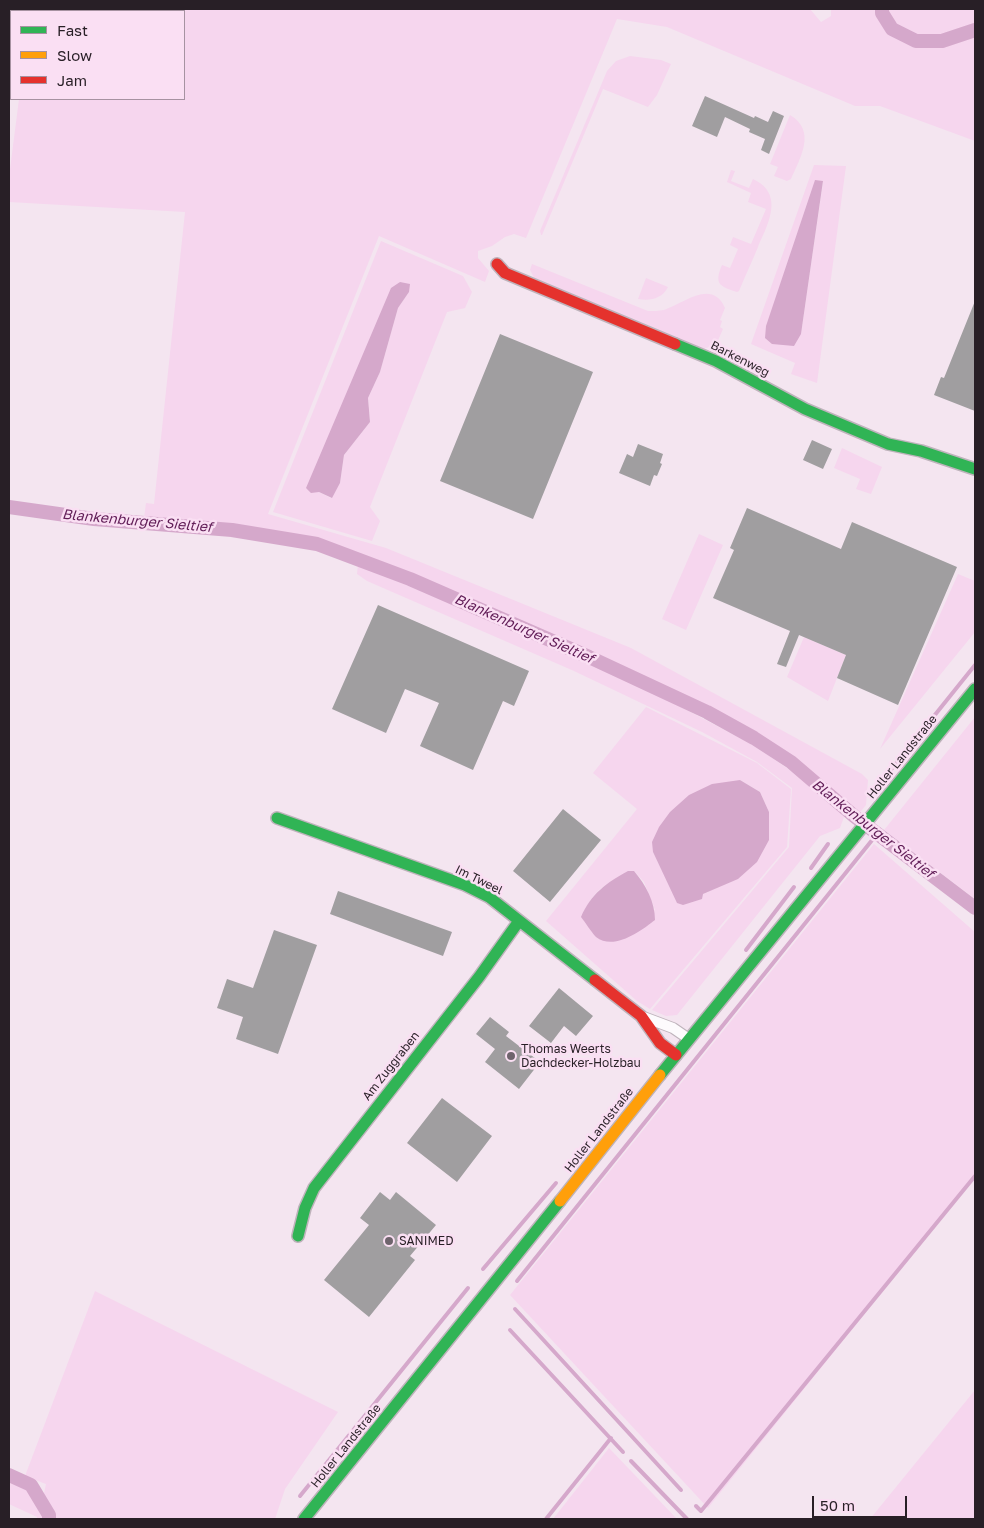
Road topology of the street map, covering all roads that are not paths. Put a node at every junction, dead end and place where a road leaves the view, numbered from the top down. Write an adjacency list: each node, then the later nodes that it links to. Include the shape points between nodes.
1 (497, 264): 2 (street, Barkenweg, via 505,273 716,361 805,409 888,444 921,451)
2 (975, 470)
3 (975, 689): 7 (street, Holler Landstraße)
4 (277, 818): 5 (street, Im Tweel, via 465,885 489,897)
5 (519, 921): 6 (street, Im Tweel); 9 (street, Am Zuggraben, via 479,978 314,1188)
6 (641, 1016): 7 (street, Im Tweel, via 673,1028); 8 (street, Im Tweel, via 660,1043)
7 (689, 1039): 8 (street, Holler Landstraße)
8 (676, 1056): 10 (street, Holler Landstraße)
9 (298, 1236)
10 (304, 1519)

